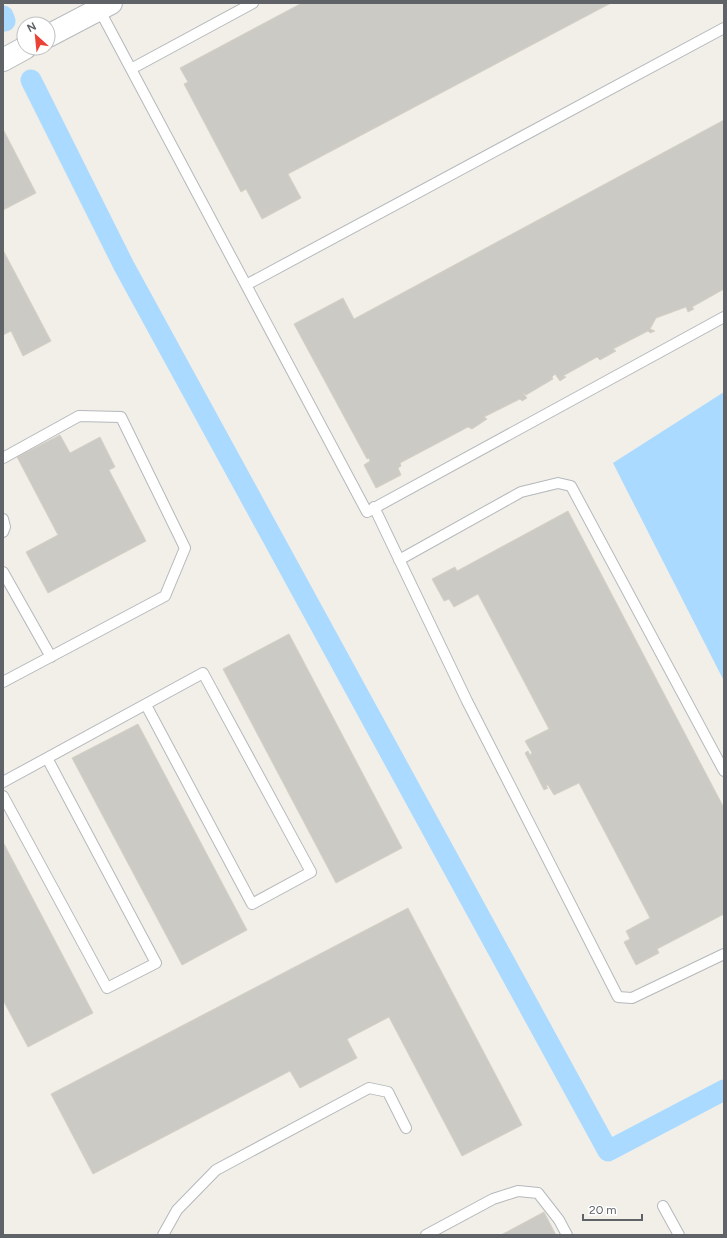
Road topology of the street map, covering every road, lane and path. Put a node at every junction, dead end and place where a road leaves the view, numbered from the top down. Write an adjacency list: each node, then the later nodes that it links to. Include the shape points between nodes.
1 (253, 3): 7 (lane)
2 (105, 6): 4 (street); 7 (lane)
3 (724, 28): 8 (lane)
4 (56, 32)
5 (16, 53): 6 (street)
6 (3, 60)
7 (130, 69): 8 (lane)
8 (246, 285): 11 (lane, via 367,512)
9 (724, 317): 11 (lane)
10 (3, 458): 16 (lane, via 79,416 121,417 185,548 165,596)
11 (374, 507): 14 (lane)
12 (3, 519): 13 (lane)
13 (3, 532)
14 (400, 560): 20 (lane, via 521,492 558,483 570,486); 23 (lane, via 467,701 618,997 632,998)
15 (3, 572): 16 (lane)
16 (51, 657): 17 (lane)
17 (3, 682)
18 (146, 705): 18 (lane, via 252,904 311,872 203,673); 19 (lane)
19 (48, 758): 21 (lane); 22 (lane, via 156,963 108,988)
20 (724, 771)
21 (3, 782)
22 (3, 796)
23 (724, 954)
24 (406, 1128): 26 (lane, via 388,1092 369,1088 216,1170 177,1210)
25 (663, 1206): 29 (lane)
26 (163, 1235)
27 (426, 1235): 28 (lane, via 493,1199 518,1190 538,1193)
28 (567, 1235)
29 (679, 1235)

